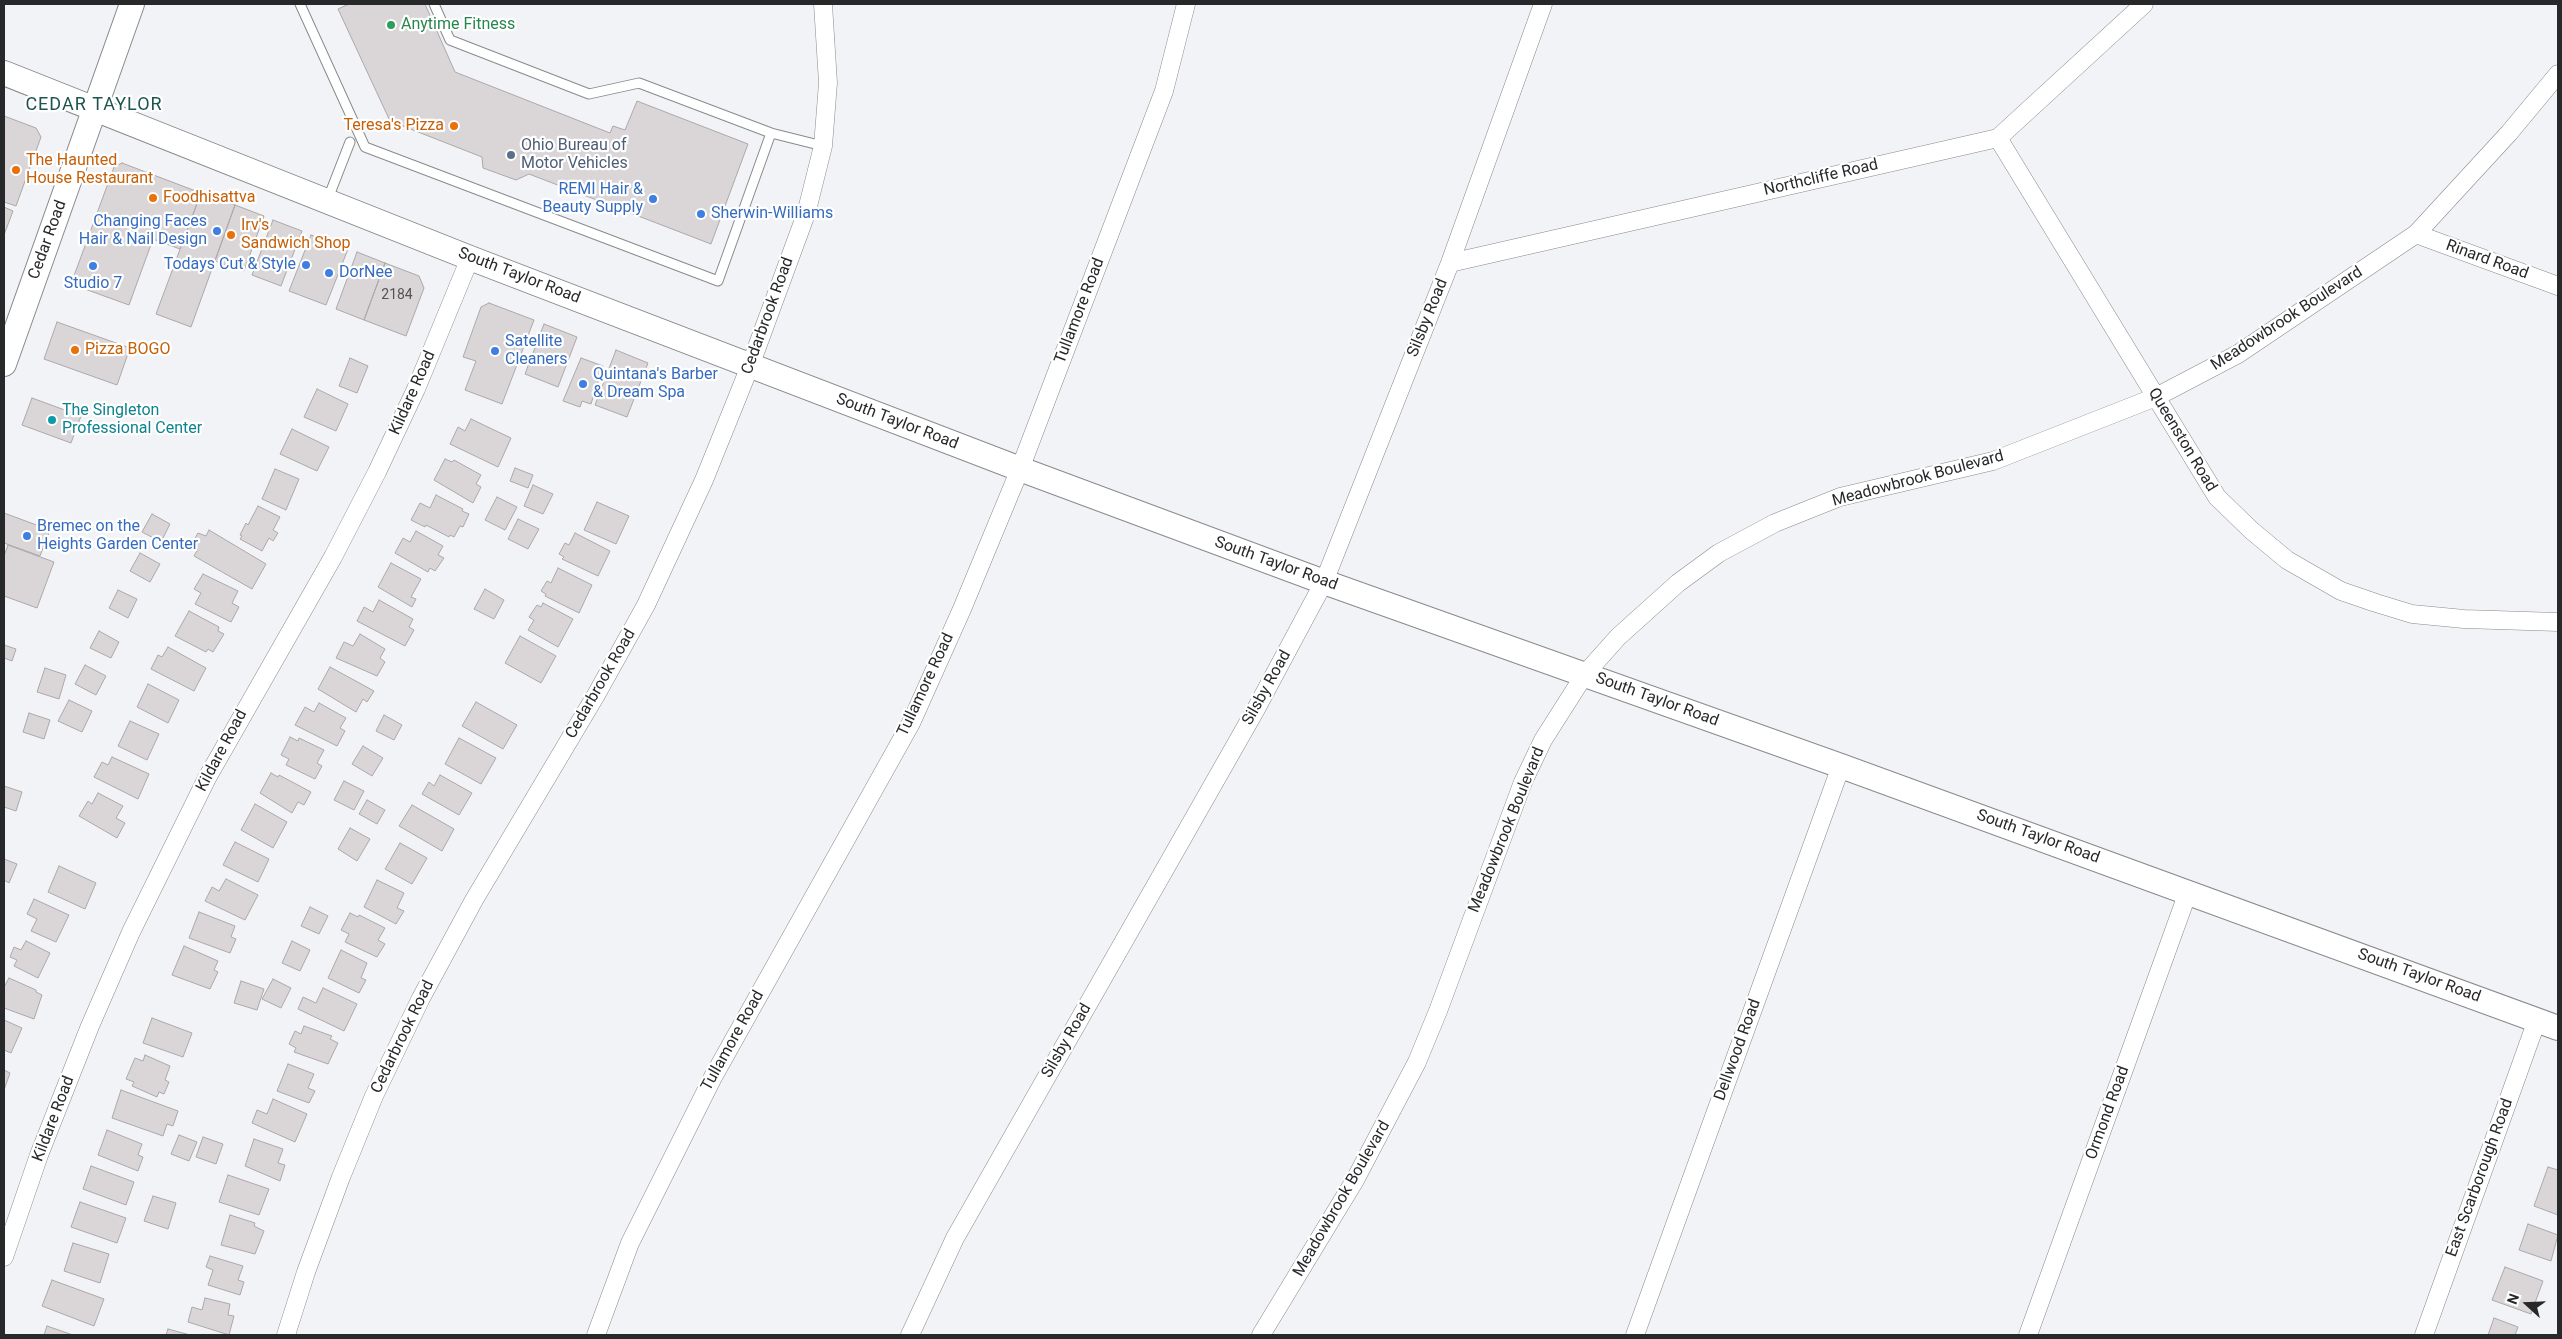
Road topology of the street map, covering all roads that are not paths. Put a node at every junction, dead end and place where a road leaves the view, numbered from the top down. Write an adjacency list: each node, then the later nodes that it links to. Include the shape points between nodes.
1 (132, 4): 10 (main road, Cedar Road)
2 (300, 4): 11 (lane, via 364,147 718,281)
3 (434, 4): 11 (lane, via 450,40 589,94 639,83)
4 (823, 4): 14 (street, Cedarbrook Road, via 828,83)
5 (1186, 4): 23 (street, Tullamore Road, via 1164,91)
6 (1544, 4): 18 (street, Silsby Road)
7 (2144, 4): 12 (street, Northcliffe Road)
8 (4, 73): 10 (main road, South Taylor Road)
9 (2558, 74): 16 (street, Meadowbrook Boulevard, via 2509,133)
10 (95, 108): 15 (main road, South Taylor Road); 20 (main road, Cedar Road)
11 (771, 133): 14 (lane)
12 (1998, 138): 18 (street, Northcliffe Road); 22 (street, Queenston Road)
13 (350, 142): 15 (lane)
14 (823, 146): 21 (street, Cedarbrook Road, via 806,214)
15 (327, 201): 17 (main road, South Taylor Road)
16 (2416, 234): 19 (street, Rinard Road); 22 (street, Meadowbrook Boulevard, via 2238,354)
17 (470, 258): 21 (main road, South Taylor Road); 30 (street, Kildare Road, via 416,389 377,472 333,558 216,762 131,932 39,1155)
18 (1450, 263): 24 (street, Silsby Road)
19 (2558, 286)
20 (4, 364)
21 (750, 366): 23 (main road, South Taylor Road); 31 (street, Cedarbrook Road, via 686,523 646,605 474,900 382,1078 328,1212)
22 (2156, 397): 25 (street, Queenston Road, via 2216,497 2287,560 2341,591 2412,614); 26 (street, Meadowbrook Boulevard, via 1993,461 1840,497 1775,523 1719,553 1678,582 1618,637)
23 (1020, 469): 24 (main road, South Taylor Road); 32 (street, Tullamore Road, via 911,723 713,1077 630,1243)
24 (1324, 582): 26 (main road, South Taylor Road); 33 (street, Silsby Road, via 1256,709 956,1238)
25 (2558, 622)
26 (1585, 674): 27 (main road, South Taylor Road); 34 (street, Meadowbrook Boulevard, via 1552,724 1523,782 1417,1062 1355,1180)
27 (1841, 766): 28 (main road, South Taylor Road); 35 (street, Dellwood Road)
28 (2188, 892): 29 (main road, South Taylor Road); 36 (street, Ormond Road)
29 (2548, 1024): 37 (street, East Scarborough Road)
30 (4, 1257)
31 (286, 1335)
32 (596, 1335)
33 (910, 1335)
34 (1261, 1335)
35 (1635, 1335)
36 (2028, 1335)
37 (2424, 1335)

